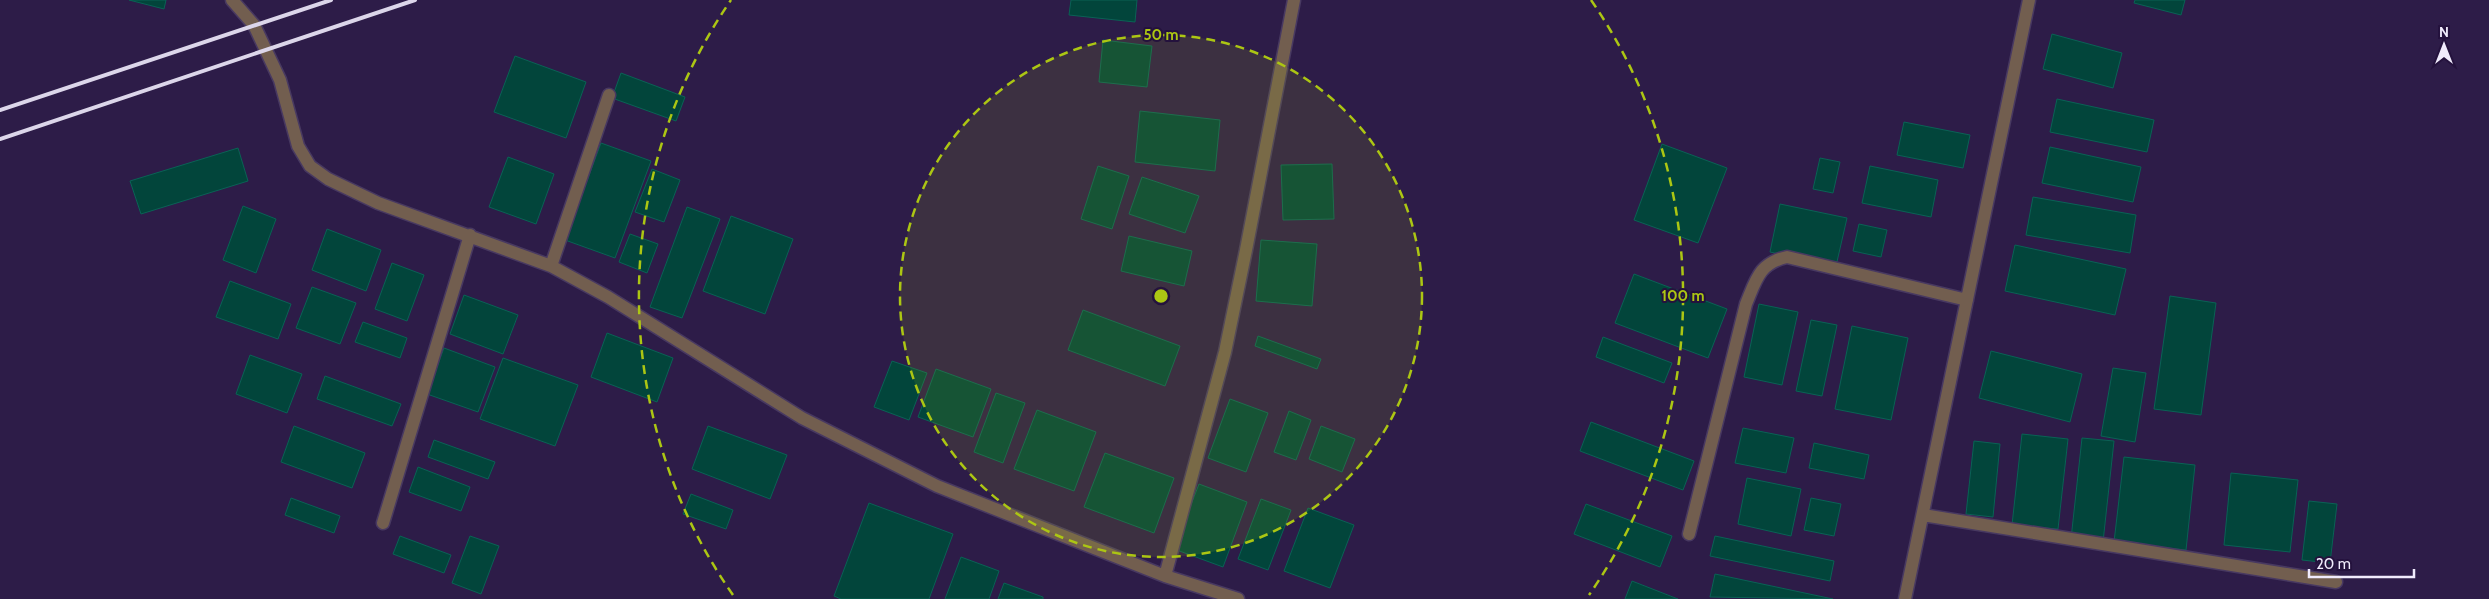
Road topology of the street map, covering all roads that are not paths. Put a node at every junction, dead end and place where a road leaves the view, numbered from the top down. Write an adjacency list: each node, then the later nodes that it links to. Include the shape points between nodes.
1 (232, 0): 5 (street, via 254,26 280,80 298,146 310,166 328,179 378,203)
2 (1294, 0): 11 (street, via 1224,352)
3 (2029, 0): 7 (street)
4 (609, 95): 6 (street)
5 (470, 235): 6 (street); 9 (street)
6 (550, 266): 11 (street, via 608,297 802,418 937,486)
7 (1967, 300): 8 (street); 10 (street, via 1787,257 1772,260 1761,271 1746,304)
8 (1923, 515): 12 (street); 15 (street)
9 (383, 523)
10 (1689, 534)
11 (1165, 576): 13 (street)
12 (2336, 582)
13 (1207, 595): 14 (street)
14 (1238, 599)
15 (1905, 599)

